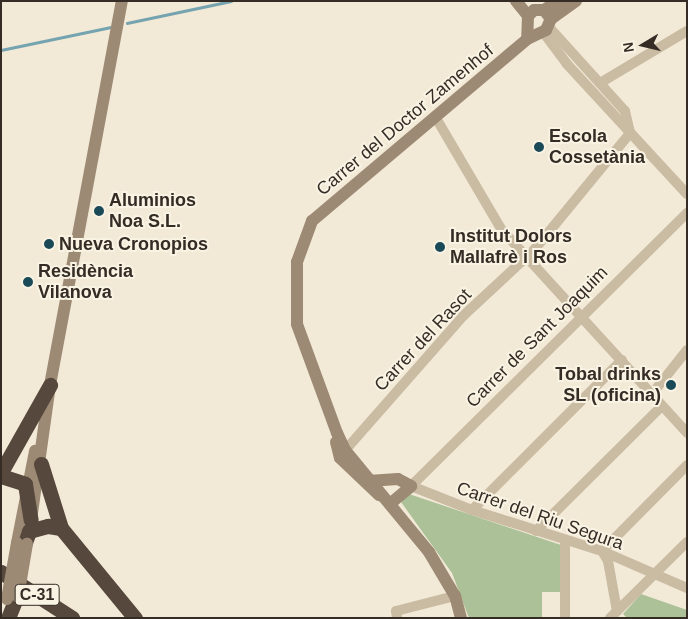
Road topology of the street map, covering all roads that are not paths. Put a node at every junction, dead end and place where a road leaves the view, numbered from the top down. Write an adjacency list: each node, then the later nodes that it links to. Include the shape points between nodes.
1 (122, 1): 16 (street)
2 (516, 1): 5 (street)
3 (558, 1): 5 (street)
4 (576, 1): 5 (street)
5 (537, 22): 7 (street); 8 (street, Carrer del Doctor Zamenhof); 9 (street)
6 (687, 31): 7 (street, via 667,40)
7 (600, 83): 9 (street, via 625,111)
8 (436, 118): 12 (street, via 500,229); 21 (street, Carrer del Doctor Zamenhof, via 324,209 307,228 297,262 294,309)
9 (630, 133): 10 (street); 12 (street, Carrer del Rasot)
10 (687, 194)
11 (687, 212): 13 (street, Carrer de Sant Joaquim)
12 (525, 257): 13 (street); 21 (street, Carrer del Rasot, via 463,316)
13 (580, 316): 15 (street); 27 (street, Carrer de Sant Joaquim)
14 (685, 354): 17 (street)
15 (622, 360): 17 (street); 30 (street)
16 (50, 385): 19 (street); 24 (highway)
17 (652, 394): 18 (street)
18 (662, 406): 20 (street); 32 (street)
19 (46, 408): 22 (street); 28 (street)
20 (687, 433)
21 (342, 454): 26 (street)
22 (41, 464): 31 (highway); 33 (street)
23 (687, 465): 36 (street)
24 (1, 472)
25 (1, 476): 28 (highway, via 14,477)
26 (367, 481): 27 (street, via 398,480); 29 (street)
27 (411, 486): 29 (street); 30 (street, Carrer del Riu Segura)
28 (27, 490): 33 (highway); 33 (street)
29 (391, 503): 41 (street, via 429,552)
30 (472, 510): 32 (street, Carrer del Riu Segura)
31 (61, 528): 33 (highway, via 48,526); 48 (highway)
32 (536, 531): 34 (street, Carrer del Riu Segura)
33 (26, 535): 37 (highway); 40 (street, bridge)
34 (565, 540): 36 (street, Carrer del Riu Segura); 50 (street)
35 (687, 542): 38 (street)
36 (602, 551): 38 (street, Carrer del Riu Segura); 43 (street, via 608,560)
37 (7, 570): 40 (street, bridge); 47 (highway, C-31)
38 (653, 575): 39 (street, Carrer del Riu Segura); 43 (street)
39 (687, 588)
40 (14, 596): 44 (street); 45 (highway); 46 (street)
41 (455, 596): 42 (street); 49 (street)
42 (396, 615)
43 (613, 615)
44 (3, 618)
45 (8, 618)
46 (13, 618)
47 (72, 618)
48 (135, 618)
49 (461, 618)
50 (565, 618)

